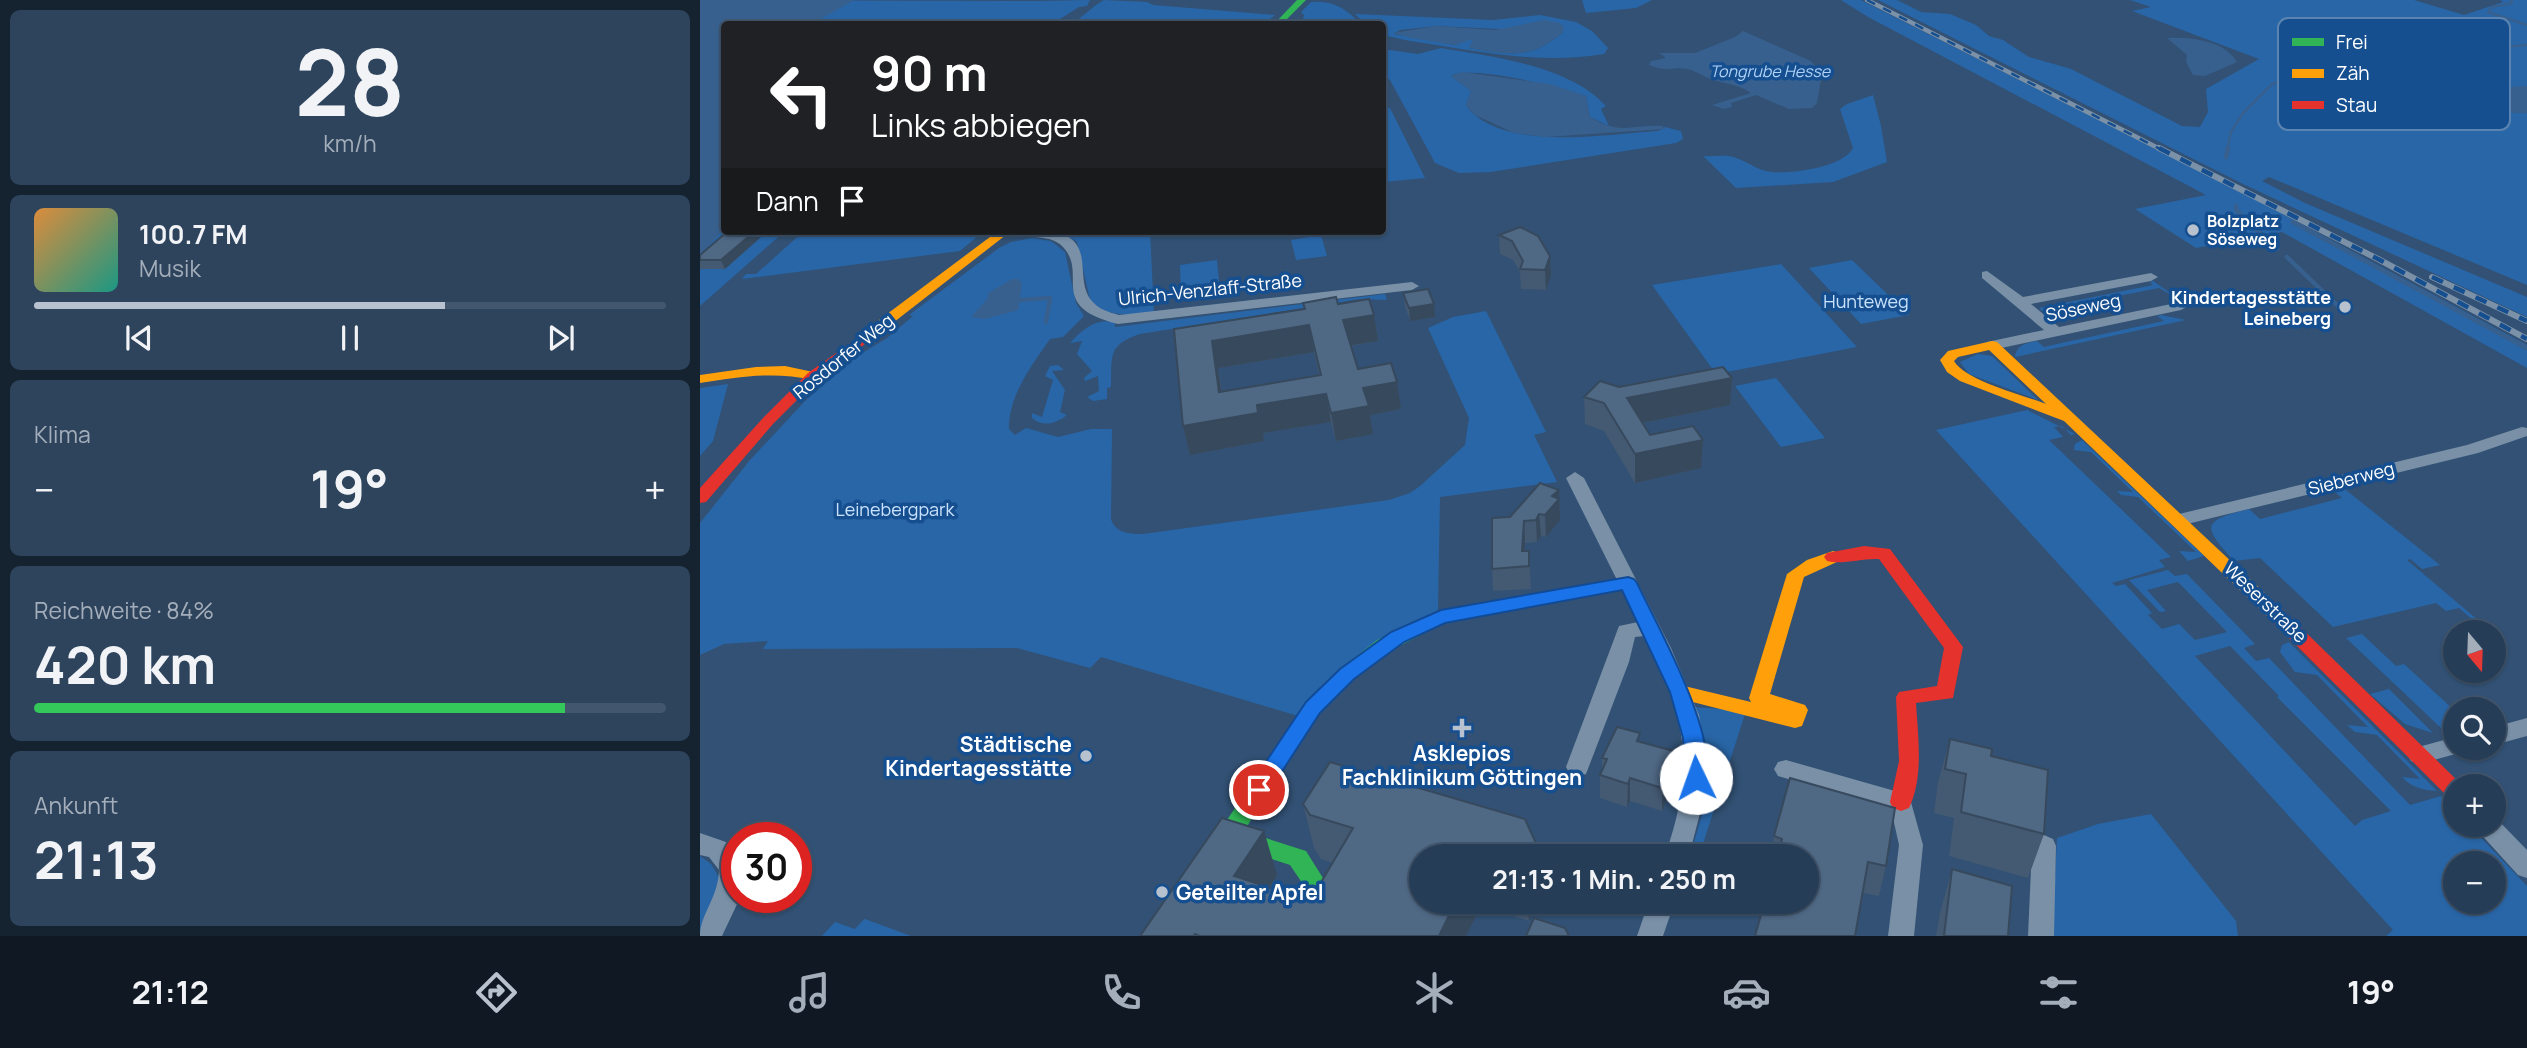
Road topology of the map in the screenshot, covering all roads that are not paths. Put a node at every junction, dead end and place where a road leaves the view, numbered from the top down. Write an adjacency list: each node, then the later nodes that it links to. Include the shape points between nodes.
1 (1302, 0): 2 (street)
2 (1282, 21)
3 (999, 235): 11 (street, Rosdorfer Weg)
4 (1048, 235): 7 (street, Ulrich-Venzlaff-Straße, via 1068,243 1073,252 1083,302 1098,314 1118,320)
5 (1987, 275): 8 (street)
6 (2151, 277): 8 (street)
7 (1412, 286)
8 (2020, 302): 10 (street)
9 (2181, 306): 10 (street, Söseweg)
10 (2056, 332): 12 (street, Söseweg)
11 (860, 341): 13 (street, via 815,361); 15 (street, Rosdorfer Weg)
12 (1992, 345): 17 (street, Weserstraße); 17 (street, Weserstraße, via 1947,359 1965,378)
13 (766, 371): 14 (street); 15 (street)
14 (742, 373): 15 (street); 16 (street)
15 (813, 376): 20 (street, Rosdorfer Weg)
16 (700, 379)
17 (2071, 419): 21 (street, Weserstraße)
18 (2522, 432): 21 (street, Sieberweg, via 2472,449)
19 (1576, 478): 22 (street)
20 (700, 498)
21 (2179, 520): 28 (street, Weserstraße)
22 (1628, 583): 23 (street); 38 (street, via 1441,617 1384,645 1313,707 1229,836 1298,858)
23 (1651, 628): 24 (street); 29 (street, via 1626,631)
24 (1680, 692): 32 (street, via 1795,720 1798,710 1759,698 1796,574 1808,564 1870,550 1884,553 1954,647 1945,694 1906,697 1909,761); 34 (street, via 1696,765 1692,807)
25 (2527, 727): 26 (street)
26 (2506, 733)
27 (2443, 749): 28 (street)
28 (2419, 755): 31 (street, Weserstraße)
29 (1578, 767)
30 (1786, 769): 32 (street)
31 (2443, 779)
32 (1901, 802): 42 (street, via 1911,845)
33 (2499, 837): 37 (street)
34 (1681, 844)
35 (700, 845): 40 (street, via 722,854 732,878 732,893)
36 (2044, 846): 43 (street)
37 (2527, 867)
38 (1317, 886)
39 (1658, 914): 41 (street)
40 (707, 936)
41 (1650, 936)
42 (1901, 936)
43 (2041, 936)

